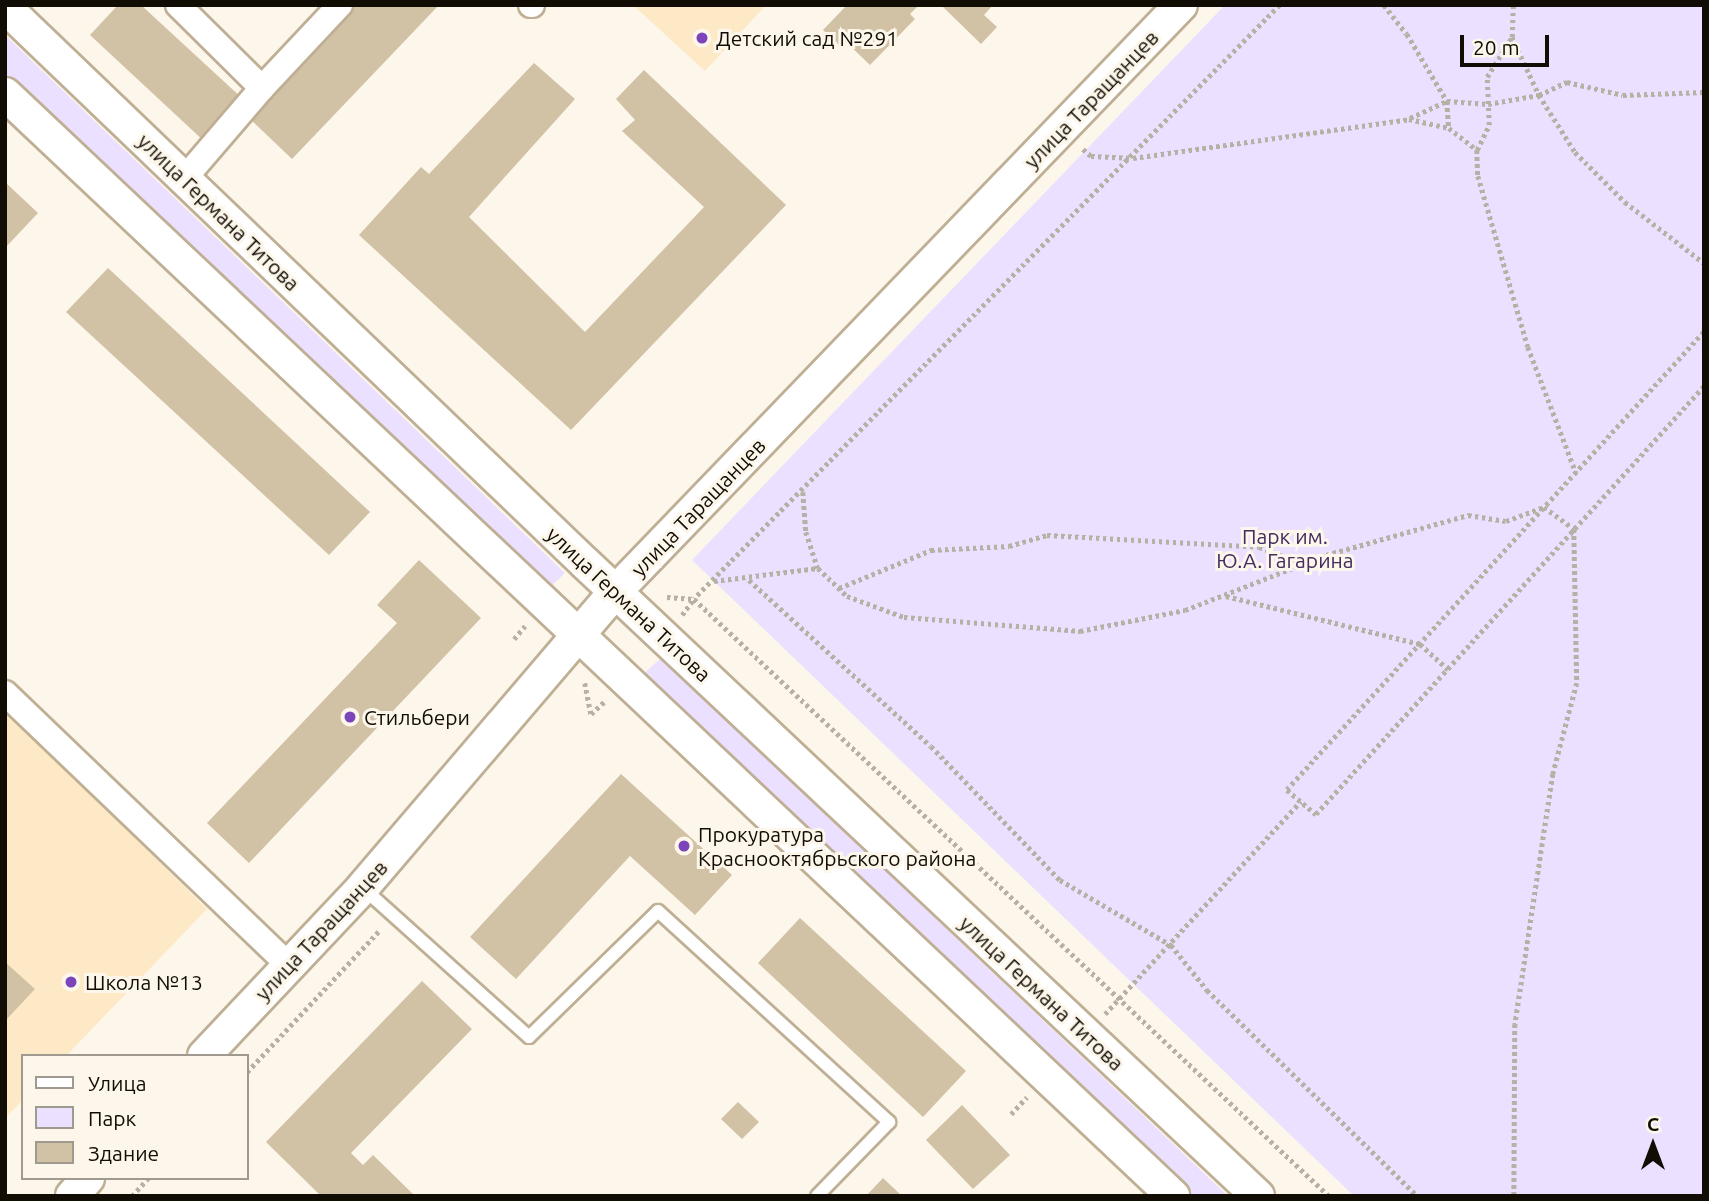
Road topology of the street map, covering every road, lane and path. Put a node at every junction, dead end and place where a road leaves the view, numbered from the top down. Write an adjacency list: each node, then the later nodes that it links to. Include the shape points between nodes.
1 (178, 5): 9 (street)
2 (340, 5): 9 (street)
3 (1181, 5): 17 (street, улица Таращанцев)
4 (1280, 5): 19 (path)
5 (1384, 5): 13 (path)
6 (1513, 5): 8 (path)
7 (5, 7): 20 (street, улица Германа Титова)
8 (1512, 37): 12 (path); 14 (path, via 1487,77)
9 (262, 88): 20 (street)
10 (1704, 92): 12 (path, via 1623,96 1567,82)
11 (5, 94): 35 (street)
12 (1539, 96): 14 (path); 21 (path, via 1575,152 1625,202)
13 (1447, 101): 14 (path); 15 (path); 16 (path)
14 (1488, 104): 18 (path, via 1489,125)
15 (1409, 119): 16 (path); 19 (path)
16 (1450, 128): 18 (path)
17 (1061, 130): 19 (path, via 1091,156); 33 (street, улица Таращанцев)
18 (1477, 150): 24 (path, via 1478,176 1528,347)
19 (1133, 158): 25 (path)
20 (184, 179): 33 (street, улица Германа Титова)
21 (1704, 263)
22 (1704, 332): 24 (path)
23 (1704, 386): 27 (path)
24 (1576, 473): 26 (path)
25 (802, 491): 29 (path, via 806,532); 31 (path)
26 (1544, 507): 27 (path); 28 (path, via 1506,521 1468,515); 36 (path)
27 (1574, 529): 37 (path); 56 (path, via 1577,683 1553,774 1515,1024)
28 (1304, 564): 32 (path, via 1259,547 1047,535 1009,546 931,550); 34 (path)
29 (818, 568): 30 (path); 32 (path)
30 (749, 580): 31 (path); 42 (path, via 931,746 1060,880)
31 (713, 581): 54 (path, via 694,599)
32 (839, 588): 34 (path, via 847,596 904,617 1080,631 1185,610)
33 (616, 591): 35 (street, улица Таращанцев); 53 (street, улица Германа Титова)
34 (1224, 595): 36 (path)
35 (576, 636): 40 (street, улица Таращанцев); 52 (street)
36 (1420, 643): 37 (path); 39 (path, via 1287,790)
37 (1448, 669): 39 (path, via 1316,814)
38 (5, 693): 44 (street)
39 (1301, 801): 42 (path)
40 (363, 887): 41 (lane); 44 (street, улица Таращанцев)
41 (394, 915): 46 (path); 51 (lane, via 529,1037 658,911 889,1122)
42 (1171, 945): 43 (path); 55 (path, via 1207,990)
43 (1158, 958)
44 (289, 965): 45 (street, улица Таращанцев)
45 (206, 1054)
46 (248, 1071)
47 (86, 1180): 49 (street)
48 (146, 1180): 50 (path)
49 (72, 1196)
50 (132, 1196)
51 (817, 1196)
52 (1173, 1196)
53 (1258, 1196)
54 (1329, 1196)
55 (1417, 1196)
56 (1514, 1196)

